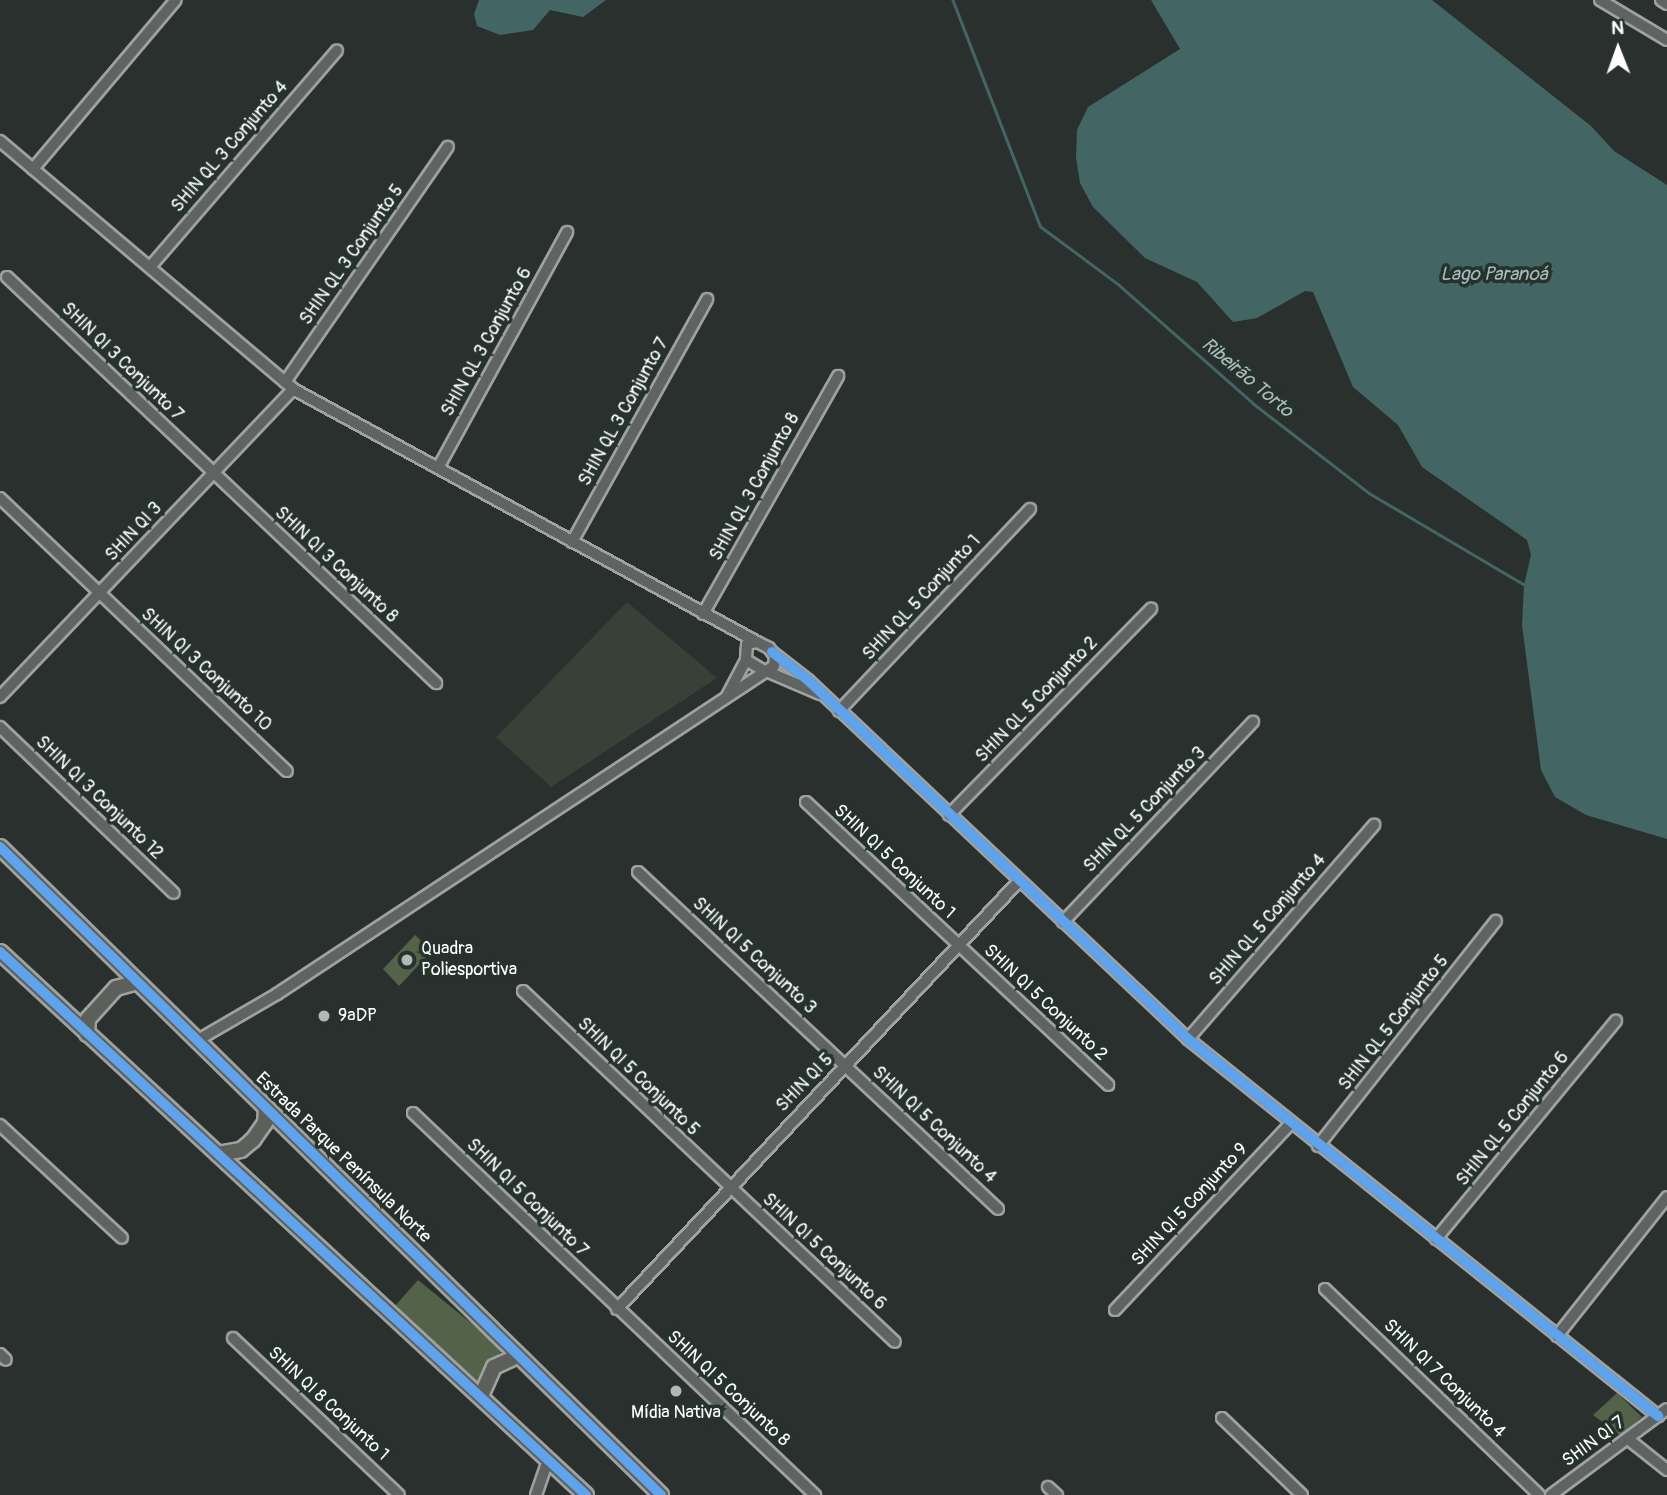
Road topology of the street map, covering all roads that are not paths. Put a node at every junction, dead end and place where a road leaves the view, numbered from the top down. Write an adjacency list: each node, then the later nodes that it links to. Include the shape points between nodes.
1 (176, 0): 9 (street)
2 (1600, 0): 5 (street)
3 (1661, 0): 4 (street)
4 (1667, 4)
5 (1667, 40)
6 (337, 50): 11 (street, SHIN QL 3 Conjunto 4)
7 (0, 141): 9 (street)
8 (448, 147): 15 (street, SHIN QL 3 Conjunto 5)
9 (33, 169): 11 (street)
10 (567, 232): 16 (street, SHIN QL 3 Conjunto 6)
11 (150, 267): 15 (street)
12 (7, 277): 17 (street, SHIN QI 3 Conjunto 7)
13 (707, 299): 20 (street, SHIN QL 3 Conjunto 7)
14 (838, 376): 23 (street, SHIN QL 3 Conjunto 8)
15 (289, 386): 16 (street); 17 (street, SHIN QI 3)
16 (438, 468): 20 (street)
17 (213, 473): 21 (street, SHIN QI 3); 30 (street, SHIN QI 3 Conjunto 8)
18 (0, 498): 21 (street, SHIN QI 3 Conjunto 10)
19 (1030, 509): 34 (street, SHIN QL 5 Conjunto 1)
20 (572, 542): 23 (street)
21 (101, 594): 33 (street, SHIN QI 3); 37 (street, SHIN QI 3 Conjunto 10)
22 (1151, 610): 39 (street, SHIN QL 5 Conjunto 2)
23 (703, 614): 24 (street)
24 (715, 621): 25 (street); 26 (street)
25 (757, 642): 26 (street); 27 (street)
26 (744, 648): 28 (street)
27 (772, 652): 29 (street, via 776,662); 31 (street)
28 (746, 660): 29 (street); 32 (street)
29 (765, 671): 31 (street); 32 (street)
30 (436, 683)
31 (823, 695): 34 (street)
32 (727, 696): 54 (street)
33 (0, 697)
34 (839, 710): 39 (street)
35 (1253, 722): 46 (street, SHIN QL 5 Conjunto 3)
36 (0, 727): 44 (street, SHIN QI 3 Conjunto 12)
37 (287, 771)
38 (806, 802): 47 (street, SHIN QI 5 Conjunto 1)
39 (949, 816): 43 (street)
40 (1374, 825): 53 (street, SHIN QL 5 Conjunto 4)
41 (0, 847): 49 (main road, Estrada Parque Península Norte)
42 (638, 872): 55 (street, SHIN QI 5 Conjunto 3)
43 (1019, 881): 46 (street); 47 (street, SHIN QI 5)
44 (174, 893)
45 (1496, 921): 61 (street, SHIN QL 5 Conjunto 5)
46 (1063, 922): 53 (street)
47 (959, 946): 55 (street, SHIN QI 5); 56 (street, SHIN QI 5 Conjunto 2)
48 (0, 952): 52 (main road)
49 (135, 983): 52 (main road, via 116,988 88,1019); 54 (main road, Estrada Parque Península Norte)
50 (523, 991): 63 (street, SHIN QI 5 Conjunto 5)
51 (1616, 1021): 67 (street, SHIN QL 5 Conjunto 6)
52 (88, 1034): 62 (main road)
53 (1188, 1039): 59 (street)
54 (202, 1044): 57 (main road, Estrada Parque Península Norte)
55 (846, 1066): 63 (street, SHIN QI 5); 65 (street, SHIN QI 5 Conjunto 4)
56 (1108, 1085)
57 (266, 1108): 62 (main road, via 265,1123 253,1140 241,1150); 74 (main road, Estrada Parque Península Norte)
58 (413, 1113): 69 (street, SHIN QI 5 Conjunto 7)
59 (1290, 1124): 61 (street); 70 (street, SHIN QI 5 Conjunto 9)
60 (0, 1125): 66 (street)
61 (1318, 1146): 67 (street)
62 (218, 1154): 75 (main road)
63 (729, 1189): 69 (street, SHIN QI 5); 73 (street, SHIN QI 5 Conjunto 6)
64 (1667, 1197): 71 (street)
65 (998, 1209)
66 (122, 1238)
67 (1436, 1239): 71 (street)
68 (1325, 1289): 89 (street, SHIN QI 7 Conjunto 4)
69 (617, 1309): 87 (street, SHIN QI 5 Conjunto 8)
70 (1115, 1310)
71 (1557, 1336): 76 (street)
72 (233, 1338): 84 (street, SHIN QI 8 Conjunto 1)
73 (895, 1342)
74 (519, 1356): 75 (main road, via 494,1367); 83 (main road, Estrada Parque Península Norte)
75 (481, 1396): 79 (main road)
76 (1662, 1412): 78 (street, SHIN QI 7)
77 (1222, 1418): 88 (street)
78 (1628, 1439): 80 (street); 90 (street, SHIN QI 7)
79 (548, 1460): 81 (main road); 82 (street)
80 (1667, 1470)
81 (563, 1474): 82 (street); 86 (main road)
82 (545, 1478): 85 (street)
83 (655, 1492)
84 (400, 1495)
85 (536, 1495)
86 (586, 1495)
87 (815, 1495)
88 (1301, 1495)
89 (1539, 1495)
90 (1551, 1495)

